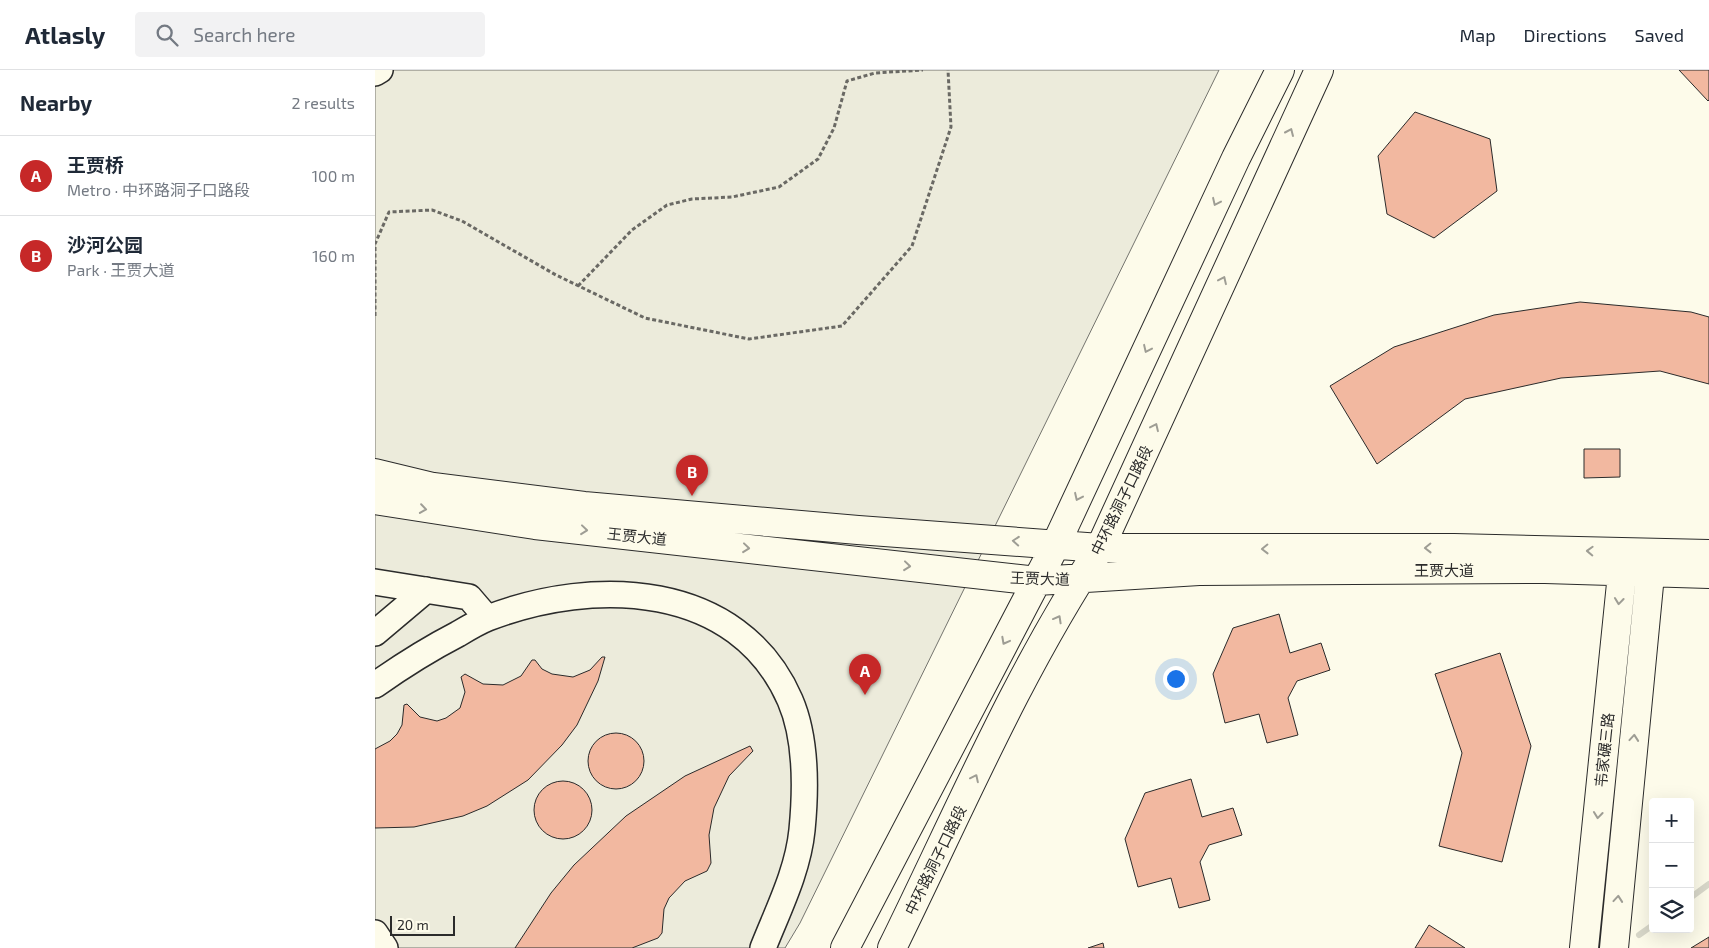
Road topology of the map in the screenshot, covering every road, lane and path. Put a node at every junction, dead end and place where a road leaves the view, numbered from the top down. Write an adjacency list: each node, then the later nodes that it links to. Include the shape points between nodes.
1 (380, 70): 6 (street)
2 (923, 70): 7 (path, via 875,72 847,82 835,128 818,159 779,187 667,205 633,230)
3 (948, 70): 7 (path, via 951,127 911,246 842,326 749,338 645,318)
4 (1280, 70): 11 (main road, one-way to 11)
5 (1319, 70): 12 (main road, 中环路洞子口路段, one-way to 5)
6 (375, 72)
7 (578, 286): 8 (path, via 462,221 432,210 389,212 375,244)
8 (375, 316)
9 (375, 474): 11 (main road, 王贾大道, one-way to 9, via 584,506 433,487)
10 (375, 500): 18 (main road, 王贾大道, one-way to 18, via 535,524)
11 (1056, 544): 12 (main road, 王贾大道); 18 (main road)
12 (1100, 548): 14 (main road, 王贾大道, one-way to 12, via 1454,548); 17 (main road, 中环路洞子口路段)
13 (1709, 554): 15 (main road, 王贾大道)
14 (1623, 562): 15 (main road, 王贾大道); 17 (main road, 王贾大道, via 1545,570 1199,571); 29 (main road, 韦家碾三路, one-way to 29)
15 (1651, 563): 16 (main road, 王贾大道); 30 (main road, 韦家碾三路, one-way to 15)
16 (1709, 574)
17 (1079, 580): 18 (main road, 王贾大道); 28 (main road, 中环路洞子口路段, one-way to 17, via 1013,701)
18 (1037, 581): 27 (main road, one-way to 27)
19 (375, 582): 20 (street)
20 (426, 590): 21 (street, via 469,597); 22 (street)
21 (487, 618): 23 (street, via 412,659); 26 (street, via 547,600 619,593 686,604 753,644 775,672 790,701 800,735 804,769 802,831 788,885)
22 (375, 633)
23 (375, 685)
24 (375, 933): 25 (street)
25 (385, 948)
26 (763, 948)
27 (845, 948)
28 (892, 948)
29 (1584, 948)
30 (1614, 948)

